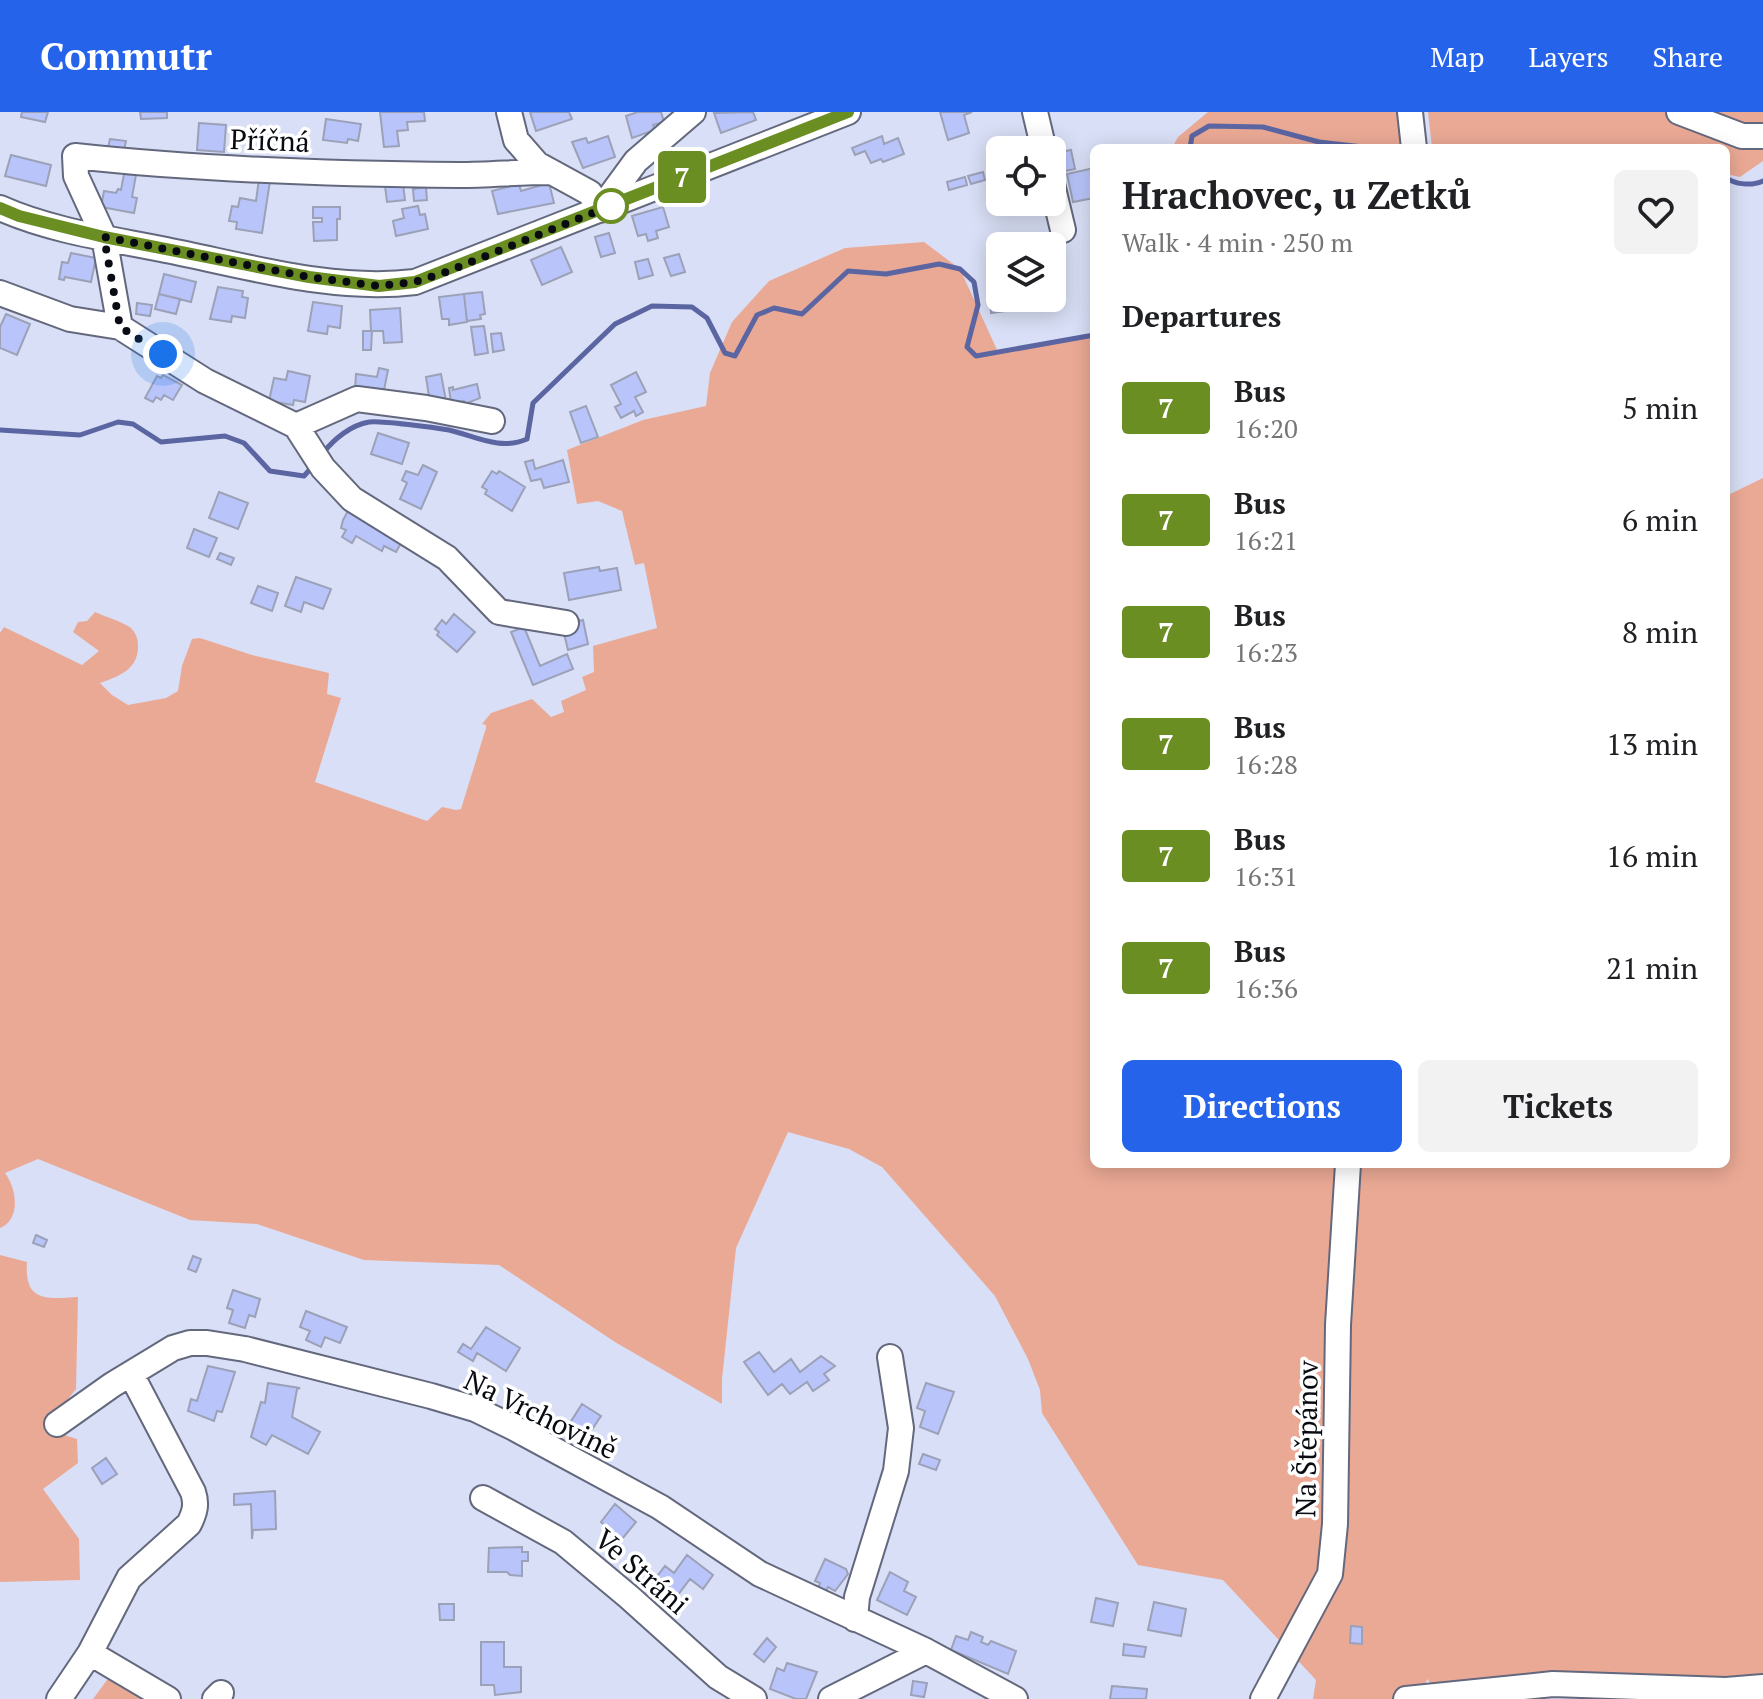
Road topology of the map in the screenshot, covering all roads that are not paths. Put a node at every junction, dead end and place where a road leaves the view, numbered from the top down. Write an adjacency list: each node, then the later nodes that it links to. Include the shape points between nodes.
1 (509, 112): 10 (street, via 516,140)
2 (693, 112): 12 (street, via 636,161)
3 (848, 112): 12 (street)
4 (1035, 112): 7 (street)
5 (1410, 112): 9 (street)
6 (1679, 112): 8 (street, via 1742,136)
7 (1041, 136)
8 (1763, 136)
9 (1414, 144)
10 (550, 172): 12 (street, via 590,193); 15 (street, Příčná, via 283,172 75,156 76,176)
11 (0, 208): 15 (street)
12 (600, 210): 15 (street, via 446,272 379,286)
13 (1060, 216): 14 (street)
14 (1063, 230)
15 (104, 237): 17 (street)
16 (0, 293): 17 (street, via 70,319)
17 (120, 327): 19 (street, via 205,381)
18 (492, 421): 19 (street, via 357,399)
19 (296, 426): 20 (street, via 352,499 447,558 499,612)
20 (566, 623)
21 (1348, 1168): 35 (street, Na Štěpánov, via 1330,1574)
22 (890, 1357): 26 (street, via 901,1428 896,1471)
23 (131, 1374): 24 (street, Na Vrchovině); 26 (street, Na Vrchovině, via 173,1348 207,1343 475,1409 660,1507 760,1574); 28 (street, via 193,1492 195,1507 189,1524 129,1578)
24 (57, 1424)
25 (483, 1498): 32 (street, Ve Stráni, via 563,1542 707,1667)
26 (855, 1619): 27 (street, Na Vrchovině)
27 (926, 1651): 33 (street); 34 (street, Na Vrchovině)
28 (90, 1653): 30 (street); 31 (street)
29 (1763, 1687): 36 (street, via 1553,1684)
30 (59, 1699)
31 (168, 1699)
32 (754, 1699)
33 (831, 1699)
34 (1015, 1699)
35 (1263, 1699)
36 (1406, 1699)

